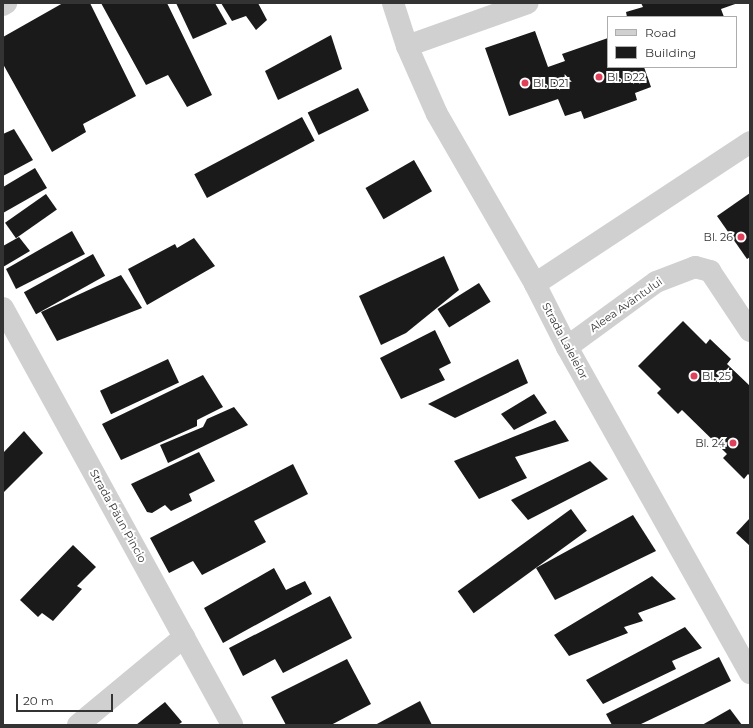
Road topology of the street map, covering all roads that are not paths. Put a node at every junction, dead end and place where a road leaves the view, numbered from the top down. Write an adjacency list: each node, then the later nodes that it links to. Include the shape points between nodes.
1 (6, 3): 4 (street)
2 (393, 3): 5 (street, Strada Lalelelor)
3 (528, 3): 5 (street)
4 (3, 5)
5 (407, 46): 7 (street, Strada Lalelelor, via 437,114)
6 (750, 142): 7 (street)
7 (535, 284): 10 (street, Strada Lalelelor)
8 (3, 308): 11 (street, Strada Păun Pincio)
9 (750, 331): 10 (street, Aleea Avântului, via 710,271 695,266 656,282)
10 (567, 347): 12 (street, Strada Lalelelor)
11 (184, 637): 13 (street); 14 (street, Strada Păun Pincio)
12 (750, 673)
13 (78, 725)
14 (232, 725)

